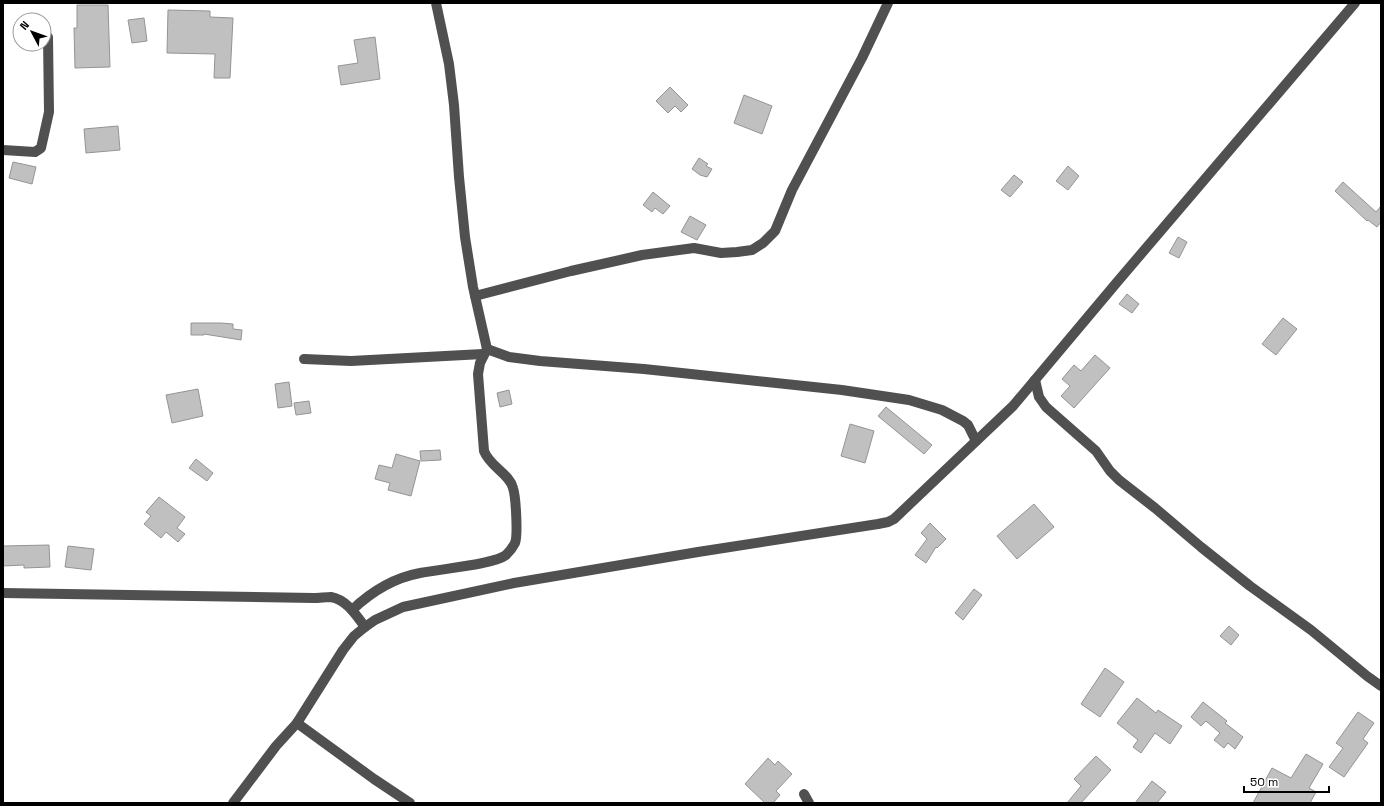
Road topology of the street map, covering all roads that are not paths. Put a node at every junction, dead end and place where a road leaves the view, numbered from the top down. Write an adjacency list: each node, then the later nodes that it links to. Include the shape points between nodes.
1 (436, 3): 6 (street, via 449,64 465,237)
2 (888, 3): 6 (street, via 792,190 775,231 763,243 752,250 737,252 721,253 694,248 642,255)
3 (1355, 3): 9 (street)
4 (48, 52): 5 (street, via 50,112 41,148 35,152)
5 (3, 150)
6 (475, 296): 7 (street)
7 (485, 352): 8 (street, via 351,362); 10 (street, via 540,361 644,369 842,390 909,400 942,410 963,421 972,431); 12 (street, via 478,374 484,451 514,489 516,542 499,559 397,579 376,591)
8 (304, 359)
9 (1035, 380): 10 (street, via 1013,406); 14 (street, via 1039,397 1046,407 1096,452 1119,480 1250,586)
10 (976, 441): 13 (street, via 888,522 514,583 403,607)
11 (3, 593): 12 (street, via 330,597 341,601)
12 (352, 610): 13 (street)
13 (365, 627): 15 (street, via 343,650)
14 (1381, 686)
15 (297, 723): 16 (street, via 276,746); 17 (street)
16 (233, 803)
17 (410, 803)

